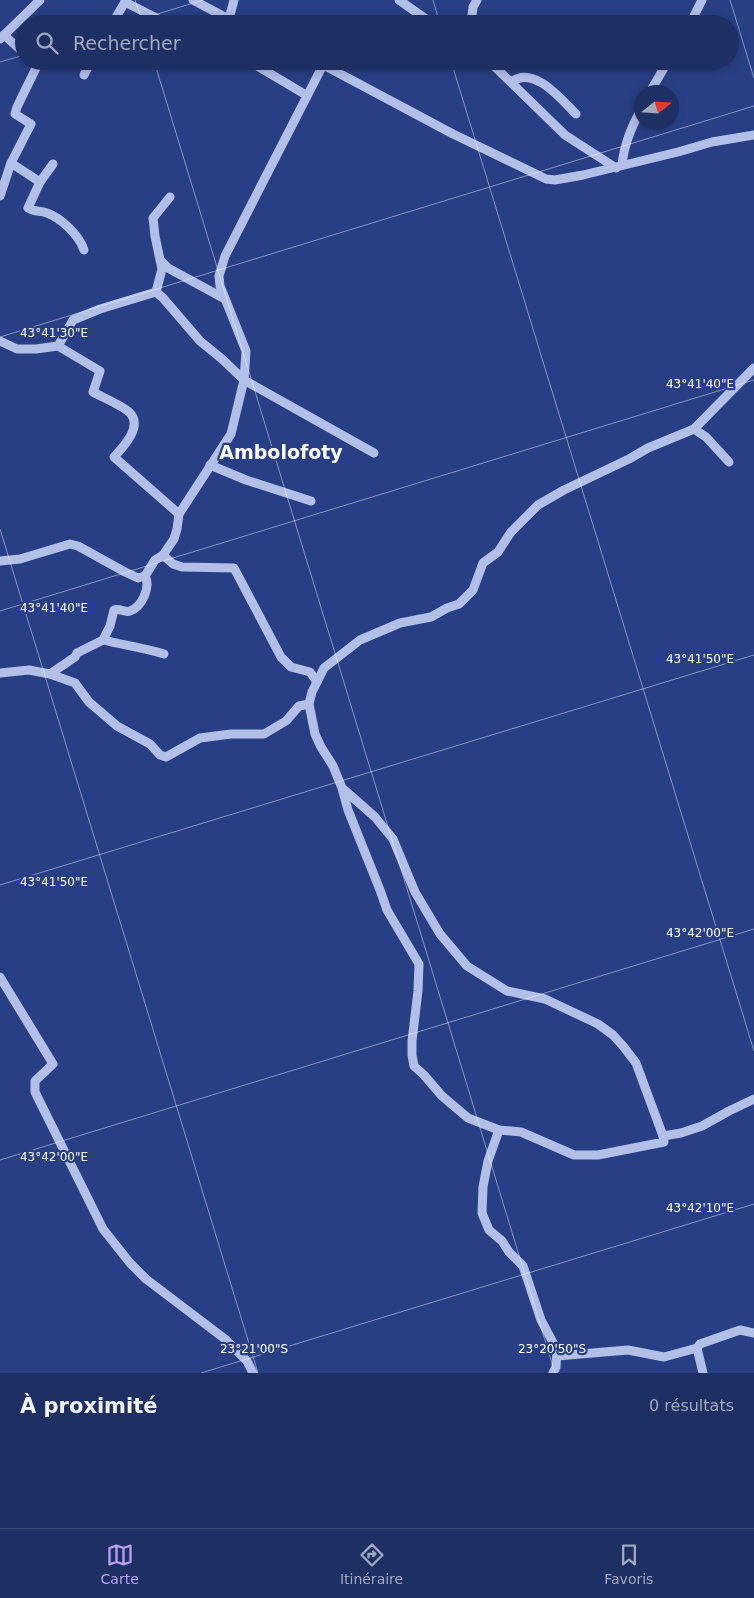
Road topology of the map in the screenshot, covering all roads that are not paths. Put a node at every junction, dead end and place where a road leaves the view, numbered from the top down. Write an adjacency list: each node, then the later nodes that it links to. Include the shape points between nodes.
1 (40, 0): 8 (street)
2 (193, 0): 11 (street)
3 (234, 0): 12 (street)
4 (399, 0): 13 (street)
5 (702, 0): 15 (street)
6 (125, 1): 9 (street); 10 (street)
7 (475, 3): 14 (street)
8 (25, 15)
9 (117, 15)
10 (151, 15)
11 (221, 15)
12 (230, 15)
13 (420, 15)
14 (469, 15)
15 (694, 15)
16 (15, 24): 17 (street)
17 (2, 37): 18 (street)
18 (15, 46)
19 (35, 70): 33 (street, via 15,114 31,124)
20 (86, 70): 26 (street)
21 (264, 70): 29 (street)
22 (316, 70): 29 (street)
23 (332, 70): 35 (street, via 546,179 566,179)
24 (498, 70): 27 (street)
25 (663, 70): 28 (street)
26 (84, 75)
27 (511, 82): 30 (street, via 526,77 535,79); 35 (street, via 565,135)
28 (654, 85)
29 (306, 95): 42 (street, via 225,256 219,276)
30 (576, 114)
31 (634, 123): 35 (street)
32 (754, 135): 35 (street, via 712,142)
33 (10, 163): 36 (street); 37 (street)
34 (53, 164): 36 (street)
35 (619, 167)
36 (40, 182): 39 (street, via 28,208 57,218 78,239)
37 (0, 196)
38 (170, 197): 40 (street, via 153,218)
39 (84, 250)
40 (161, 261): 41 (street); 42 (street, via 168,268)
41 (156, 292): 44 (street, via 73,320); 46 (street, via 200,341)
42 (226, 299): 46 (street, via 246,351)
43 (0, 341): 44 (street, via 17,349)
44 (58, 346): 52 (street, via 100,371 94,392 130,412 134,426 128,440 114,457)
45 (754, 368): 47 (street)
46 (244, 380): 48 (street); 50 (street, via 231,434)
47 (694, 429): 49 (street); 60 (street, via 648,448 538,505 511,532 498,552 483,562 473,590 459,604 431,617 400,623 360,640 324,668)
48 (374, 454)
49 (729, 462)
50 (210, 465): 51 (street); 52 (street)
51 (312, 501)
52 (179, 514): 53 (street, via 174,539)
53 (163, 555): 55 (street, via 155,560); 60 (street, via 182,567 234,568 281,658 290,667 310,672)
54 (0, 561): 55 (street, via 20,559 70,544 138,578)
55 (145, 576): 56 (street, via 148,581 146,593 131,610 114,610)
56 (103, 640): 57 (street); 59 (street, via 77,653)
57 (164, 654)
58 (0, 673): 59 (street, via 29,670)
59 (50, 674): 61 (street, via 75,683 89,702 117,726 150,744 166,758 200,738 264,734 286,721 299,706)
60 (317, 682): 61 (street)
61 (309, 704): 62 (street, via 315,734)
62 (342, 788): 65 (street, via 386,910 419,964 412,1042 414,1066 458,1111); 66 (street, via 375,817 393,839 415,892 440,934 467,966 507,991 545,999 598,1024 613,1035 636,1063)
63 (0, 977): 70 (street, via 53,1064 35,1081 35,1092 103,1229 146,1279 225,1339 247,1361)
64 (754, 1099): 66 (street, via 702,1126)
65 (499, 1130): 66 (street, via 521,1132 574,1155 598,1155 664,1142); 69 (street, via 488,1161 482,1214 489,1230 523,1266)
66 (663, 1136)
67 (754, 1333): 68 (street, via 740,1330 700,1344)
68 (697, 1348): 69 (street, via 664,1357 628,1350); 72 (street)
69 (557, 1356): 71 (street)
70 (253, 1373)
71 (553, 1373)
72 (703, 1373)

